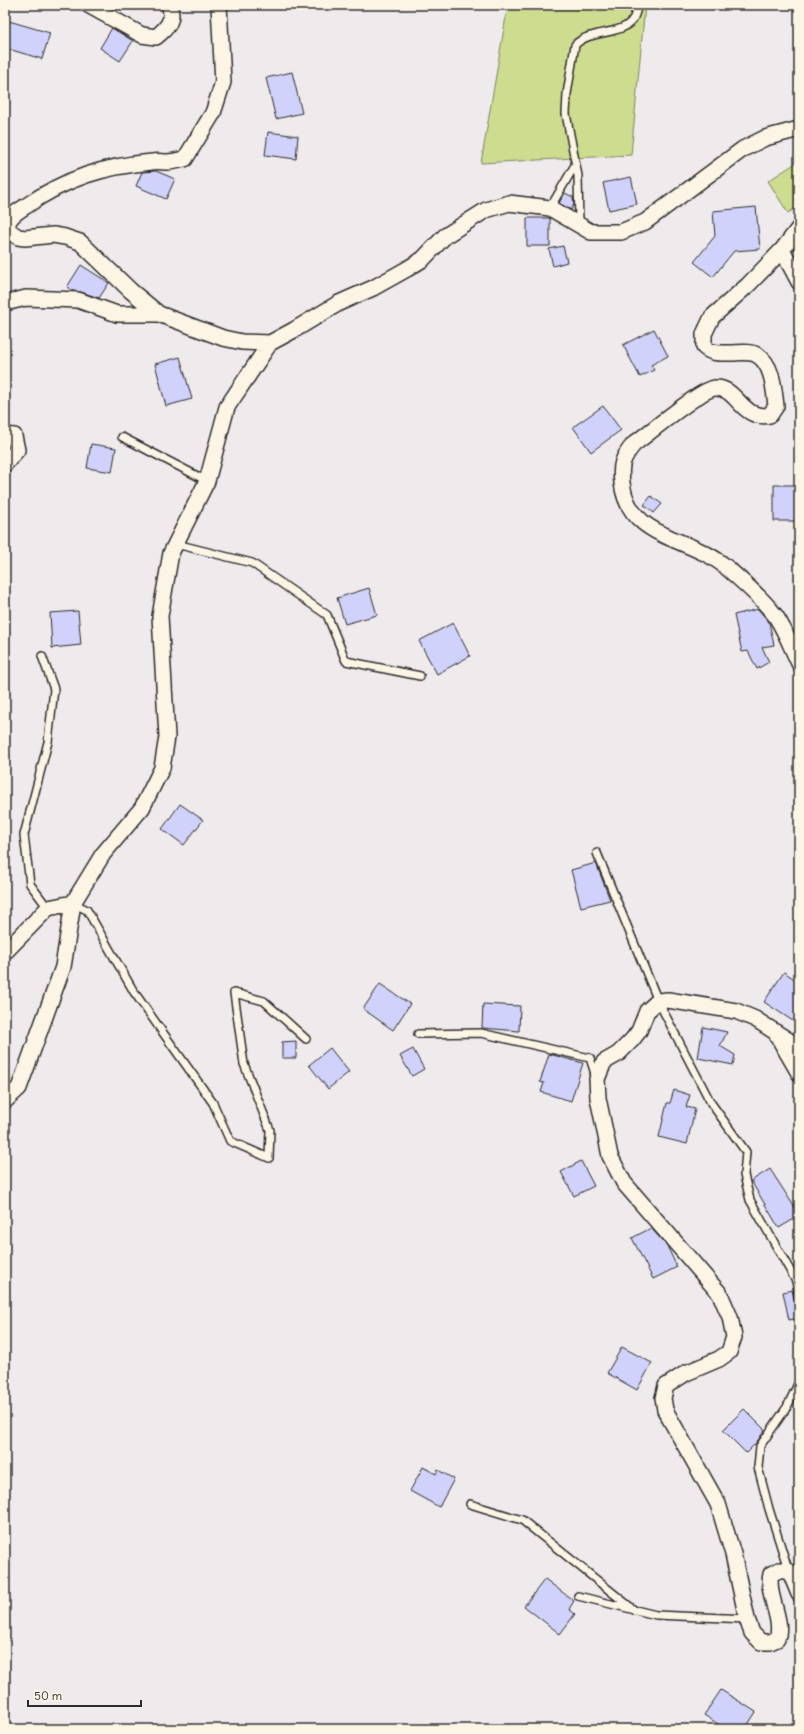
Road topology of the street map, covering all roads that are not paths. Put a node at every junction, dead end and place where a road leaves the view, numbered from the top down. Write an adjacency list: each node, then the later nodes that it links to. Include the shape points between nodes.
1 (88, 5): 2 (street, via 142,35 156,37 168,27 172,13)
2 (169, 5)
3 (219, 5): 13 (street, via 223,82 213,113 186,159 154,161 87,173 46,192 10,218 7,225 8,230 18,237 53,235 65,236 80,242)
4 (637, 5): 6 (lane, via 634,20 624,28 595,34 579,40 575,45 566,114)
5 (799, 129): 8 (street, via 765,138 744,149 646,222 621,232 592,232)
6 (575, 165): 7 (lane); 8 (lane, via 578,176)
7 (550, 208): 8 (street); 14 (street, via 509,203 486,210 444,236 423,259 407,269 339,303)
8 (579, 224)
9 (799, 228): 10 (street)
10 (782, 250): 11 (street); 21 (street, via 712,317 704,334 704,347 711,352 744,352 757,355 766,363 774,386 776,406 770,415 754,415 730,393 713,388 700,394 634,444 625,455 621,468 623,491 633,512 645,526 701,552 724,566 775,614)
11 (799, 282)
12 (5, 303): 13 (street, via 26,298 78,300 117,314)
13 (159, 314): 14 (street, via 223,338)
14 (270, 343): 18 (street, via 227,407)
15 (5, 435): 17 (street, via 14,436 17,450)
16 (122, 437): 18 (lane)
17 (5, 464)
18 (207, 481): 19 (street)
19 (176, 544): 22 (lane, via 252,563 327,615 346,661); 24 (street, via 171,553 160,616 167,737 162,768 142,808 103,854)
20 (42, 656): 25 (lane, via 54,689 48,742 24,835 30,884)
21 (799, 663)
22 (420, 676)
23 (597, 853): 27 (lane)
24 (72, 903): 25 (street); 30 (lane, via 87,910 134,992 213,1103 230,1141 269,1158 270,1130 244,1064 234,993 264,1001); 34 (street, via 63,967 18,1088)
25 (48, 908): 26 (street)
26 (5, 952)
27 (658, 1001): 29 (street, via 668,1000 736,1011 755,1019); 33 (street, via 647,1011 632,1040 618,1054 604,1062); 35 (lane, via 711,1103 746,1152 744,1174 750,1200 796,1281)
28 (418, 1034): 33 (lane, via 480,1033 590,1058)
29 (776, 1034): 31 (street); 32 (street)
30 (306, 1039)
31 (799, 1047)
32 (799, 1073)
33 (597, 1079): 42 (street, via 598,1098 610,1156 624,1183 720,1294 730,1317 734,1337 729,1352 686,1372 666,1386 663,1398 665,1410 718,1504 733,1554)
34 (5, 1101)
35 (799, 1298)
36 (799, 1382): 38 (lane, via 788,1407 760,1446 758,1467)
37 (470, 1504): 41 (lane, via 522,1520)
38 (790, 1572): 39 (street); 42 (street, via 779,1570 771,1574 769,1584 779,1631 776,1639 761,1642 752,1633)
39 (799, 1594)
40 (578, 1596): 41 (lane)
41 (634, 1610): 42 (lane, via 656,1615)
42 (747, 1619)

